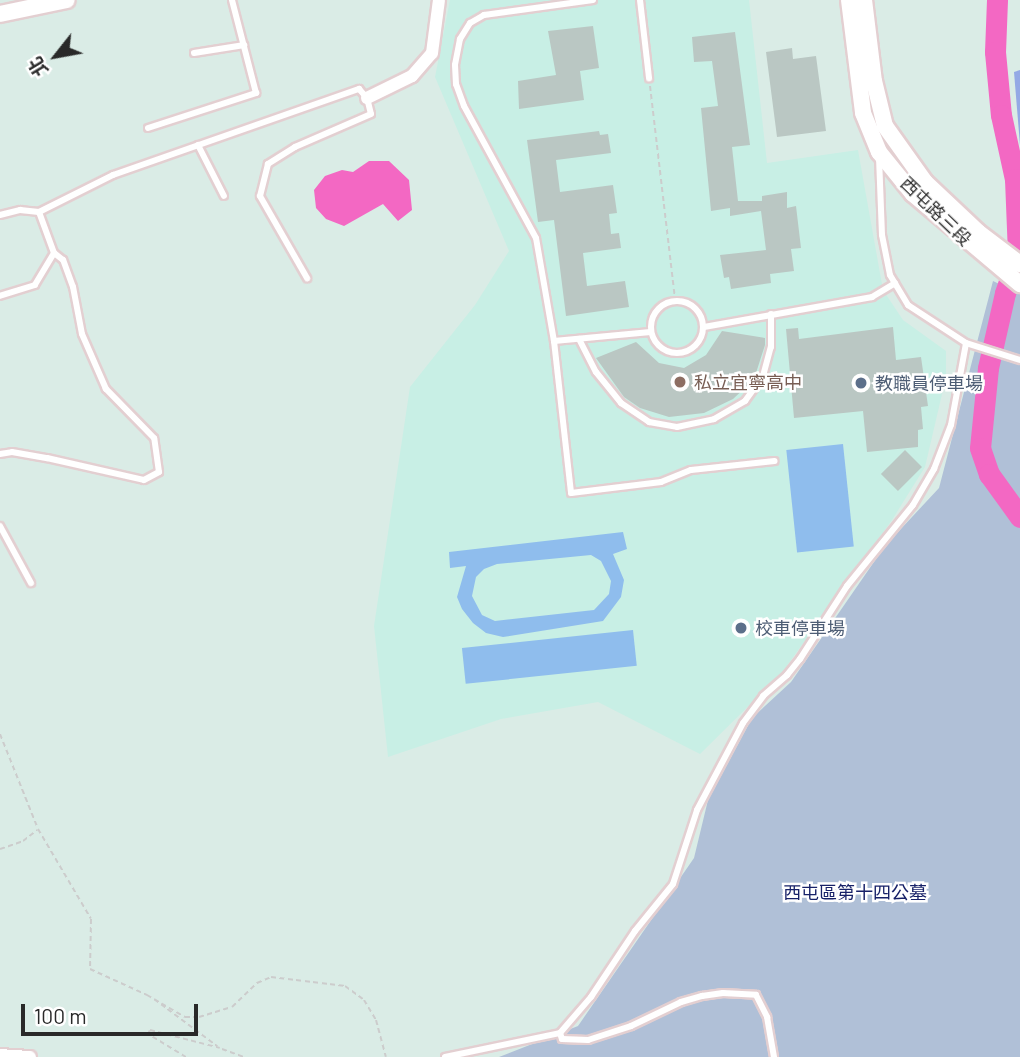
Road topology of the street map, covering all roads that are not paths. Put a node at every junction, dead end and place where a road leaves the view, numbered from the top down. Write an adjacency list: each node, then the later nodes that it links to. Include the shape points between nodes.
1 (66, 0): 8 (street)
2 (232, 0): 9 (lane)
3 (439, 0): 12 (street, via 432,53 412,76)
4 (593, 0): 29 (lane, via 484,15 470,23 460,39 455,65 464,106 536,238)
5 (640, 0): 11 (lane)
6 (849, 0): 15 (street, 西屯路三段, via 863,113)
7 (864, 0): 20 (street, 西屯路三段, via 885,126 925,182)
8 (0, 14)
9 (244, 45): 10 (lane); 13 (lane, via 256,93)
10 (194, 53)
11 (649, 78)
12 (367, 98): 14 (lane, via 359,89); 21 (lane, via 371,114 295,147 268,164 260,196)
13 (148, 128)
14 (198, 145): 16 (lane); 17 (lane, via 113,175)
15 (879, 152): 22 (lane, via 882,235); 23 (street, 西屯路三段, via 913,194)
16 (224, 197)
17 (38, 212): 18 (lane); 19 (lane)
18 (0, 215)
19 (54, 253): 24 (lane, via 35,285); 32 (lane, via 63,260 74,287 82,334 106,389 154,438 159,472 144,480 35,456)
20 (1020, 264)
21 (307, 278)
22 (895, 283): 25 (lane, via 872,297); 30 (lane, via 908,305)
23 (1020, 284)
24 (0, 296)
25 (771, 314): 26 (lane); 28 (lane, via 771,347 764,376 745,401 714,419 677,427 649,422 621,404 596,372)
26 (704, 327): 27 (lane, via 699,342 680,354 664,351); 27 (lane, via 695,308 675,300 656,311)
27 (651, 332): 28 (lane)
28 (579, 339): 29 (lane)
29 (555, 341): 33 (lane, via 571,493 661,482 691,470)
30 (967, 343): 31 (lane); 36 (lane, via 951,425 913,505 847,586 800,659 743,723 697,810 673,884)
31 (1020, 360)
32 (0, 454)
33 (775, 461)
34 (0, 526): 35 (lane)
35 (31, 583)
36 (560, 1034): 39 (lane); 40 (lane, via 562,1039 588,1040 692,999 723,993 756,995 767,1017)
37 (0, 1055): 38 (street)
38 (30, 1057)
39 (445, 1057)
40 (774, 1057)

